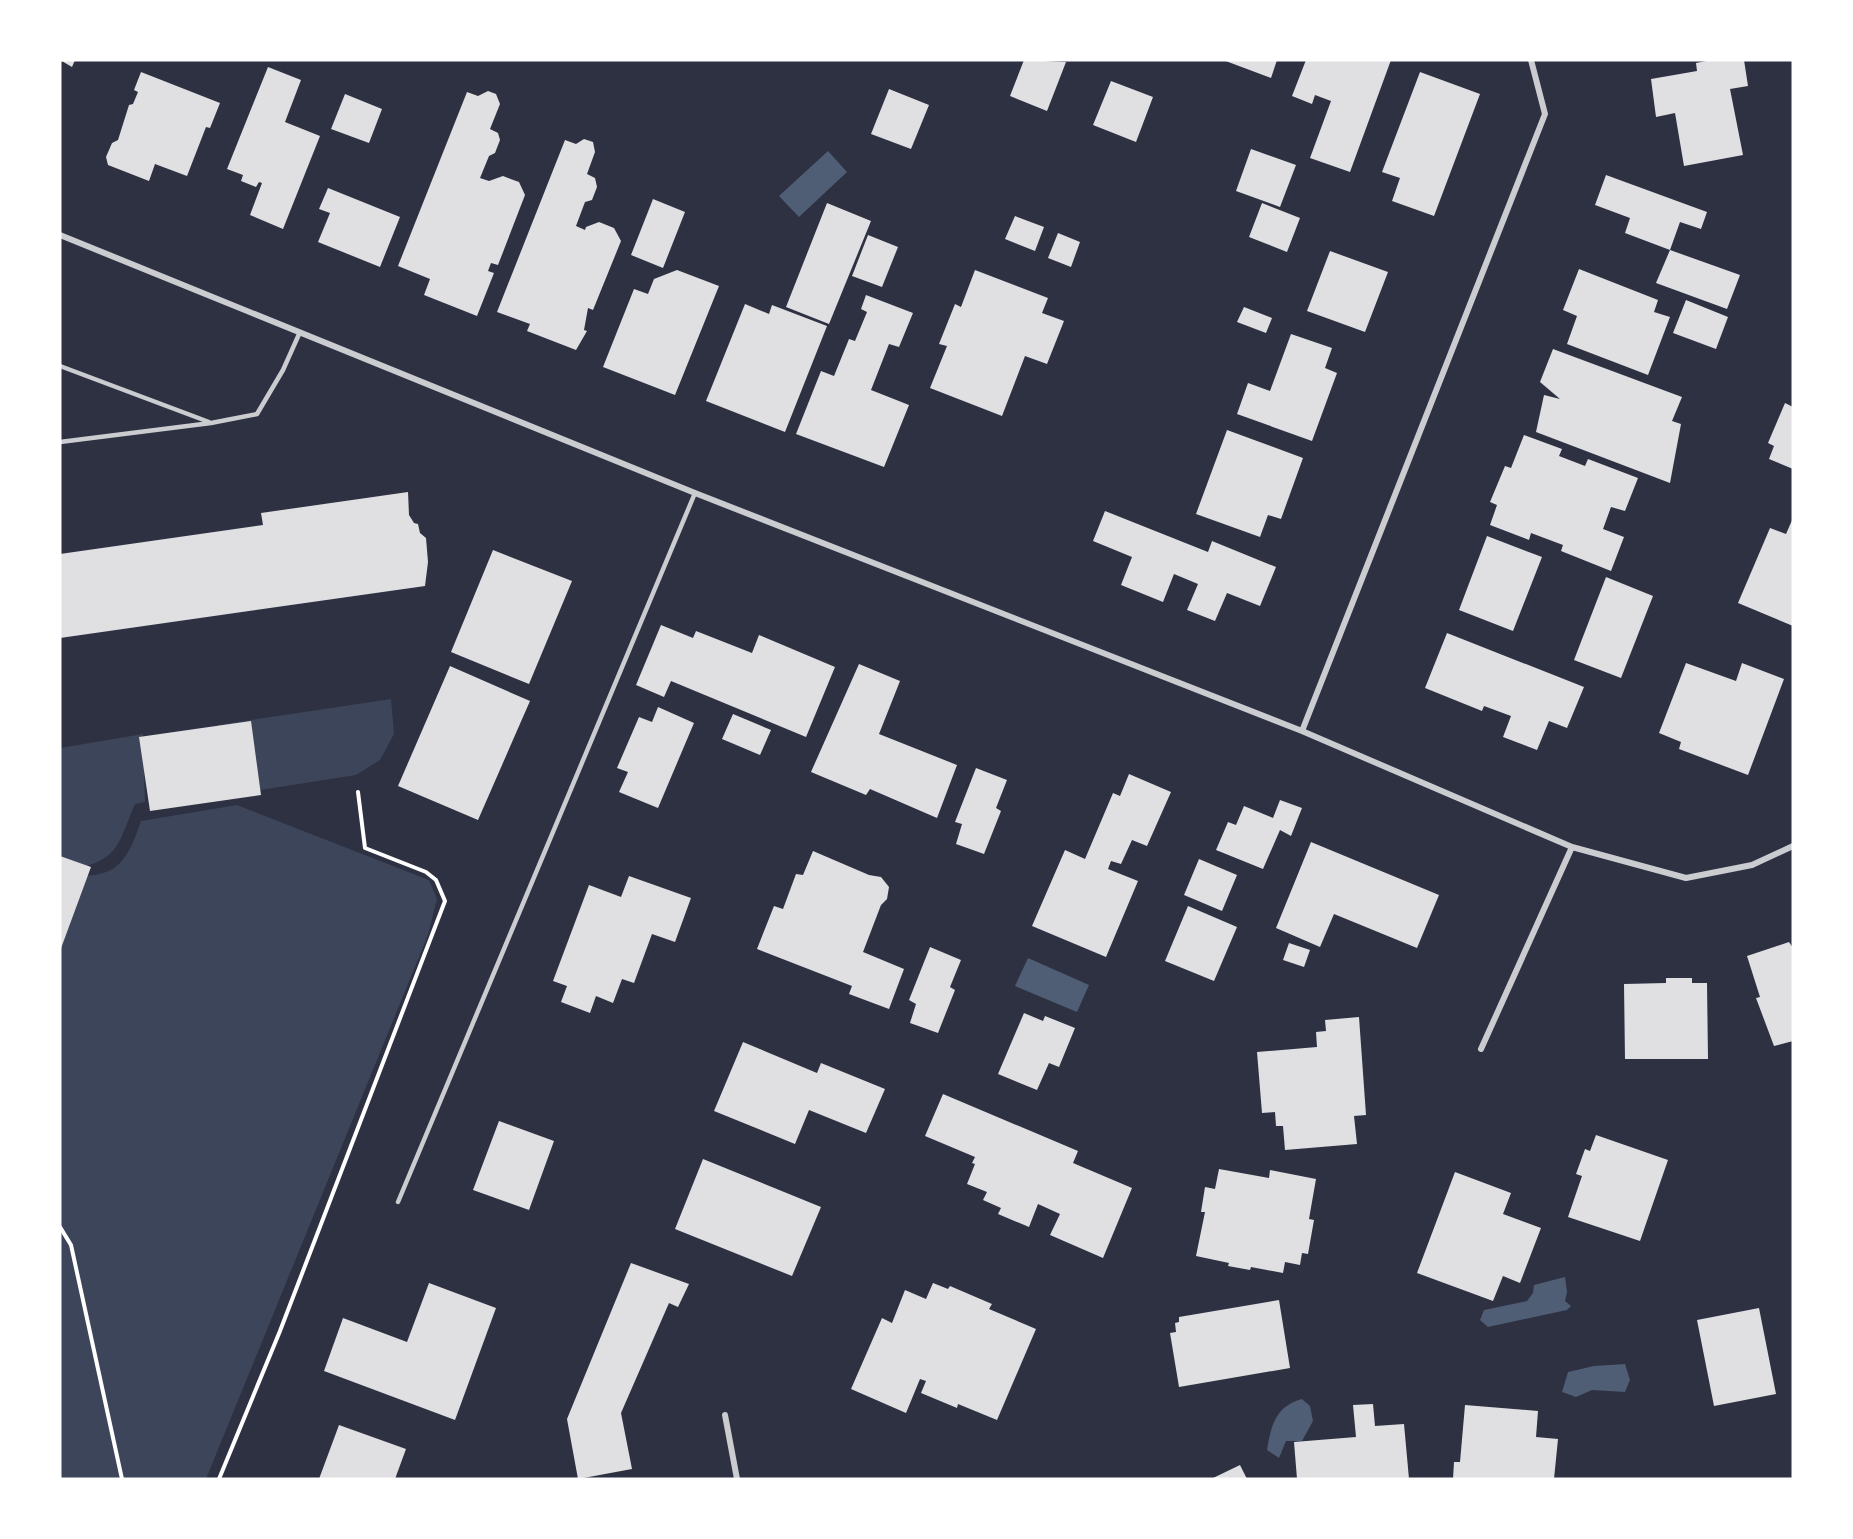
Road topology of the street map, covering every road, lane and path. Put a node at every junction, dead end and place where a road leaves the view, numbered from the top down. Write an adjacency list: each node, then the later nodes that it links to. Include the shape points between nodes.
1 (1531, 60): 8 (street, via 1545,114)
2 (60, 235): 3 (street)
3 (300, 332): 5 (lane, via 257,414); 7 (street)
4 (60, 366): 5 (lane)
5 (211, 423): 6 (lane)
6 (60, 441)
7 (695, 493): 8 (street); 13 (lane)
8 (1302, 731): 11 (street)
9 (358, 792): 17 (path, via 365,848 426,872 436,880 445,902)
10 (1793, 846): 11 (street, via 1752,865 1686,878)
11 (1572, 847): 12 (street)
12 (1481, 1049)
13 (398, 1202)
14 (60, 1227): 16 (path, via 71,1245)
15 (726, 1415): 18 (street)
16 (122, 1479)
17 (219, 1479)
18 (737, 1479)

